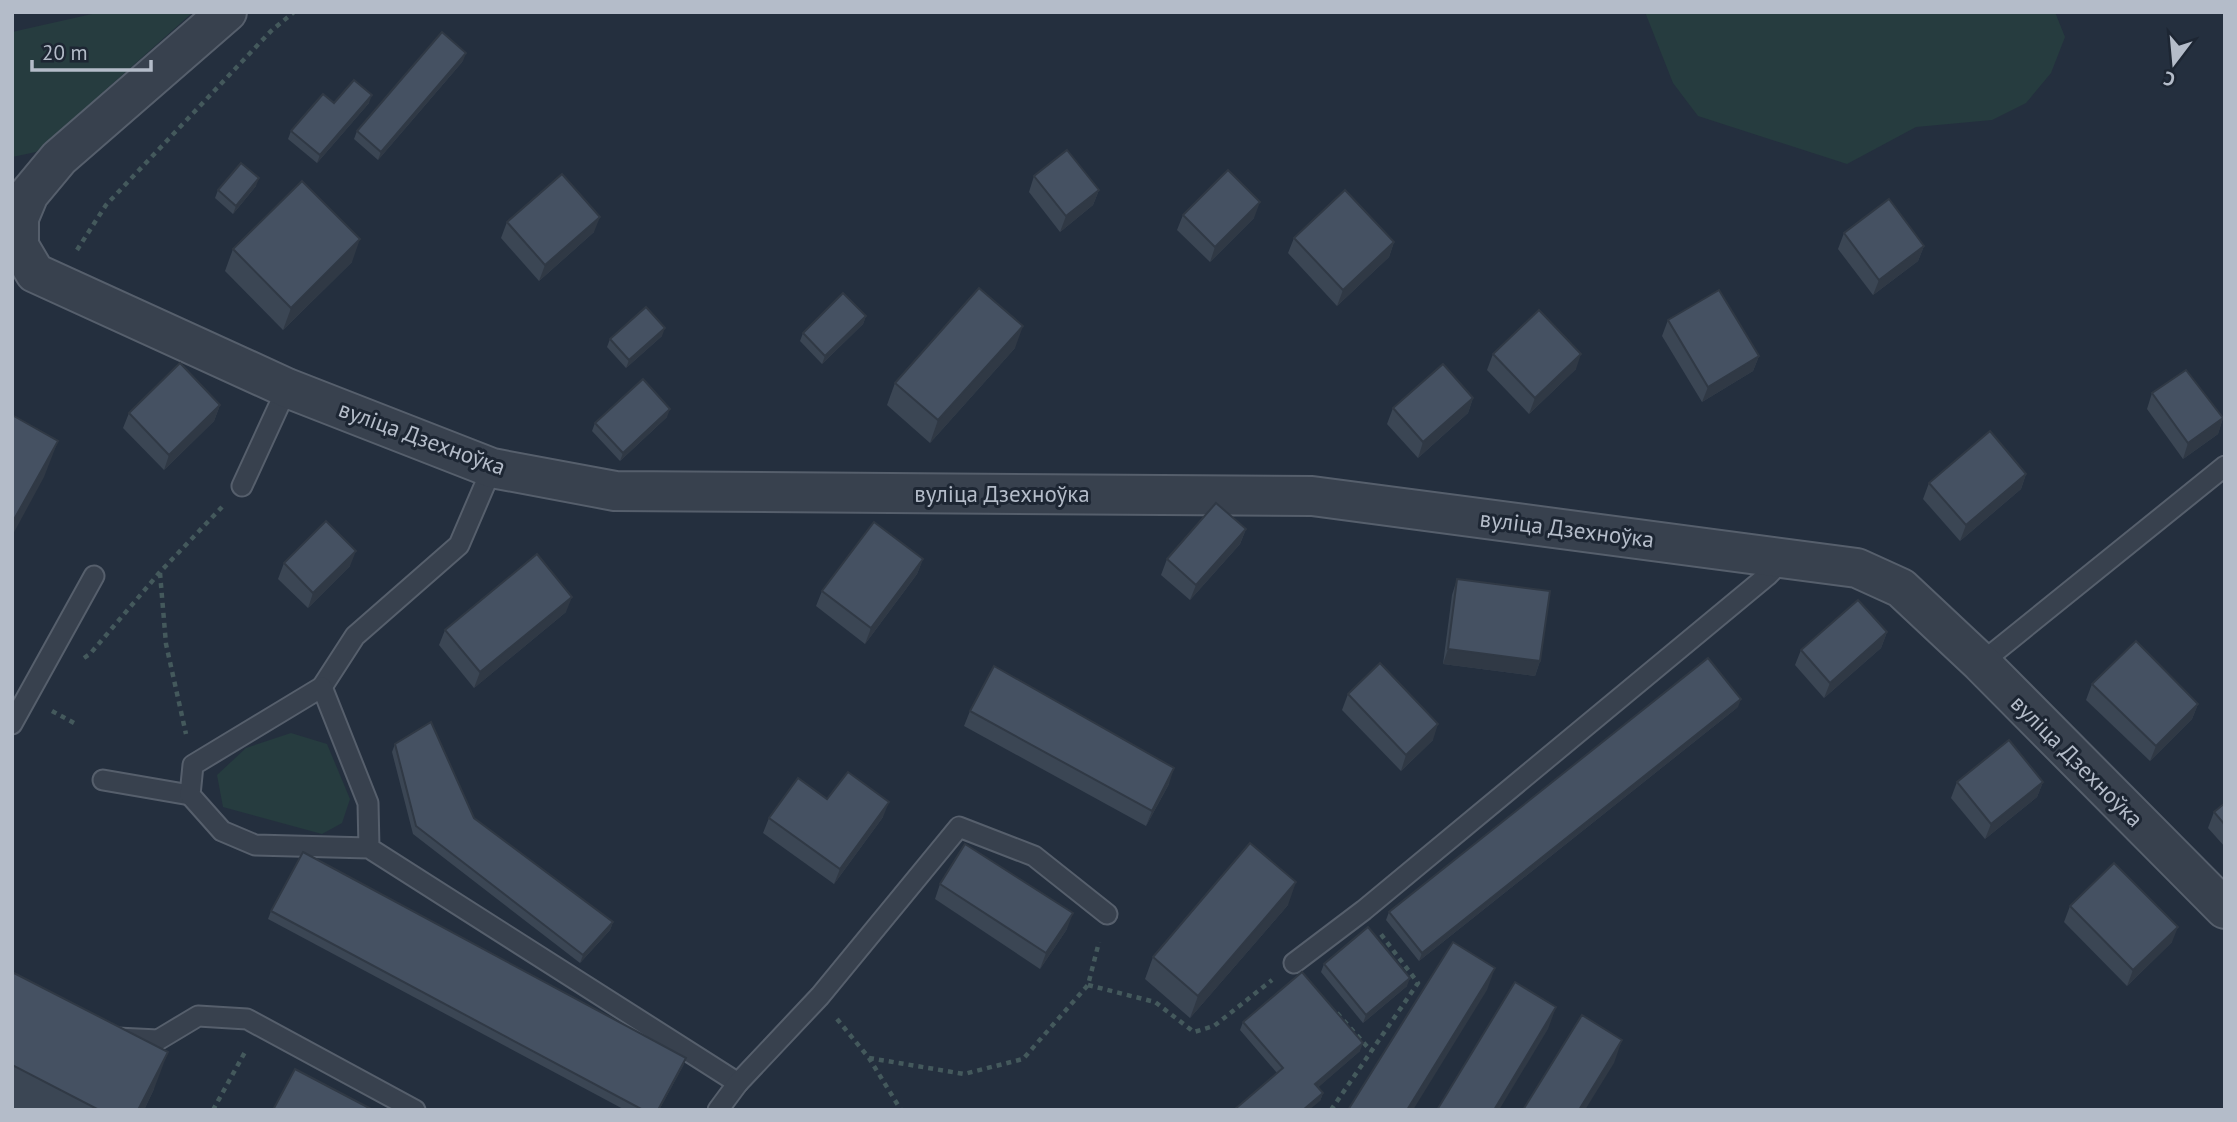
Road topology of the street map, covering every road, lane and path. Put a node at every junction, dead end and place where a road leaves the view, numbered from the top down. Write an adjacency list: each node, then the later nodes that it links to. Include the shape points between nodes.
1 (227, 12): 3 (street, вуліца Дзехноўка)
2 (294, 12): 5 (path, via 106,205)
3 (59, 158): 4 (street); 6 (street, вуліца Дзехноўка, via 29,194 19,218)
4 (12, 184)
5 (71, 260)
6 (23, 267): 7 (street, вуліца Дзехноўка)
7 (287, 388): 9 (street, вуліца Дзехноўка); 10 (lane)
8 (2225, 466): 15 (lane)
9 (492, 468): 11 (street, вуліца Дзехноўка, via 615,491 1312,496); 16 (lane, via 458,545 355,636)
10 (242, 486): 12 (path)
11 (1786, 557): 15 (street, вуліца Дзехноўка, via 1857,568 1900,588); 23 (lane)
12 (160, 572): 14 (path); 18 (path, via 166,644)
13 (94, 576): 17 (lane)
14 (90, 654)
15 (1981, 663): 22 (street, вуліца Дзехноўка)
16 (322, 687): 18 (lane); 21 (lane, via 368,803)
17 (12, 724)
18 (193, 765): 20 (lane)
19 (103, 780): 20 (lane)
20 (190, 795): 21 (lane, via 222,831 255,845)
21 (369, 848): 33 (lane)
22 (2225, 909)
23 (1363, 910): 25 (lane); 31 (path, via 1418,983)
24 (1107, 914): 26 (path); 27 (lane, via 1034,856 959,827)
25 (1294, 963): 26 (path, via 1214,1026 1194,1032 1155,1002)
26 (1088, 985): 32 (path, via 1023,1059 964,1074)
27 (820, 996): 32 (path); 33 (lane)
28 (1337, 1012): 31 (path)
29 (260, 1026): 30 (lane, via 247,1018 198,1016 158,1040 114,1037); 34 (path); 35 (lane)
30 (103, 1031)
31 (1371, 1051): 38 (path)
32 (869, 1058): 37 (path)
33 (738, 1083): 36 (lane)
34 (213, 1110)
35 (415, 1110)
36 (718, 1110)
37 (901, 1110)
38 (1331, 1110)

